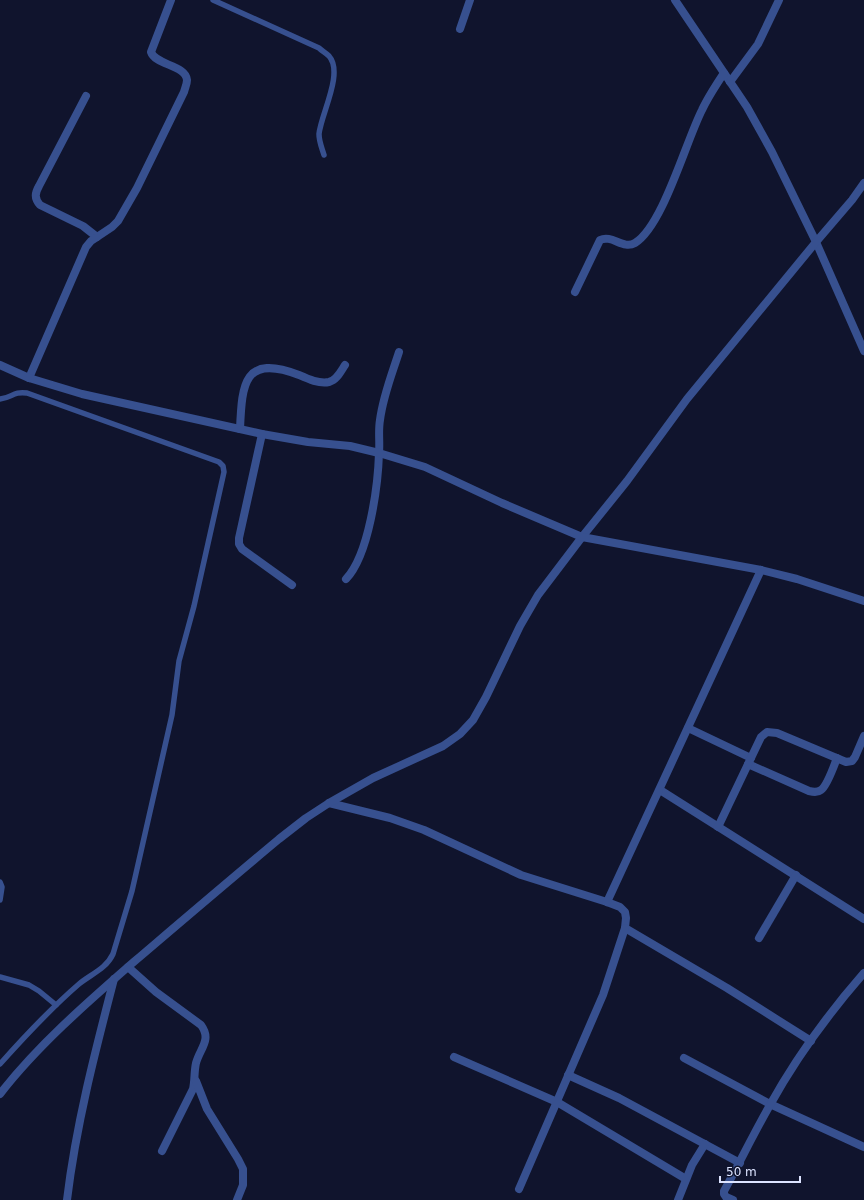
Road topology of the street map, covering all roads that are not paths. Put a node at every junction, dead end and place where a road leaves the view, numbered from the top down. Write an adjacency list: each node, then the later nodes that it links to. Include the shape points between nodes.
1 (171, 0): 12 (street, via 151,52 153,57 182,71 186,75 186,86 137,188 118,221)
2 (213, 0): 10 (lane, via 319,48 329,56 334,66 334,81 320,125 320,144)
3 (470, 0): 6 (street)
4 (675, 0): 7 (street)
5 (779, 0): 8 (street, via 758,44)
6 (460, 28)
7 (724, 73): 8 (street); 14 (street, via 702,110 663,204 647,233 630,245 603,238 600,240)
8 (730, 82): 13 (street, via 772,152)
9 (86, 96): 12 (street, via 35,196 40,205 83,226)
10 (324, 155)
11 (864, 183): 13 (street)
12 (97, 237): 20 (street, via 86,247)
13 (816, 242): 15 (street); 25 (street, via 688,399)
14 (575, 292)
15 (861, 336): 16 (street)
16 (864, 351)
17 (399, 352): 24 (street, via 381,410)
18 (0, 365): 20 (street)
19 (345, 365): 22 (street, via 337,378 330,382 320,382 283,369 270,367 259,370 247,382 242,394)
20 (29, 378): 22 (street, via 82,394)
21 (0, 399): 48 (lane, via 14,393 27,393 219,462 224,472 179,661 176,697 132,891 113,954 104,967 80,983)
22 (240, 429): 23 (street)
23 (262, 434): 24 (street, via 350,446); 28 (street, via 239,544 242,549)
24 (379, 453): 25 (street, via 425,467); 27 (street, via 376,484 364,545 352,573)
25 (582, 537): 26 (street); 35 (street, via 538,595 486,697 473,720 460,734 443,746 373,778)
26 (761, 570): 29 (street); 30 (street)
27 (346, 579)
28 (292, 585)
29 (864, 601)
30 (688, 728): 33 (street); 34 (street)
31 (864, 736): 32 (street, via 852,762)
32 (837, 758): 33 (street, via 777,733 767,732 761,736); 33 (street, via 825,786 816,792 809,791)
33 (750, 761): 36 (street)
34 (660, 790): 36 (street); 40 (street)
35 (329, 803): 40 (street, via 390,818 424,830 521,875); 44 (street, via 279,839)
36 (718, 827): 37 (street)
37 (796, 875): 41 (street); 43 (street)
38 (0, 882): 39 (lane)
39 (0, 900)
40 (607, 902): 42 (street, via 625,912)
41 (864, 919)
42 (625, 928): 49 (street); 53 (street, via 603,995)
43 (759, 938)
44 (128, 967): 47 (street); 54 (street, via 205,1031 206,1038 196,1064)
45 (864, 973): 49 (street)
46 (0, 977): 48 (lane, via 29,985)
47 (115, 978): 55 (street, via 38,1051); 64 (street, via 85,1097)
48 (56, 1005): 52 (lane)
49 (811, 1041): 57 (street)
50 (454, 1057): 56 (street)
51 (684, 1058): 57 (street)
52 (0, 1064)
53 (568, 1075): 56 (street); 58 (street, via 619,1098)
54 (196, 1080): 60 (street); 65 (street, via 207,1108 243,1169 243,1185)
55 (0, 1094)
56 (557, 1102): 62 (street); 63 (street)
57 (770, 1104): 59 (street); 61 (street)
58 (705, 1144): 61 (street); 62 (street)
59 (864, 1147)
60 (162, 1151)
61 (740, 1163): 67 (street, via 724,1191 726,1197)
62 (686, 1179): 66 (street)
63 (519, 1189)
64 (67, 1200)
65 (237, 1200)
66 (678, 1200)
67 (733, 1200)

